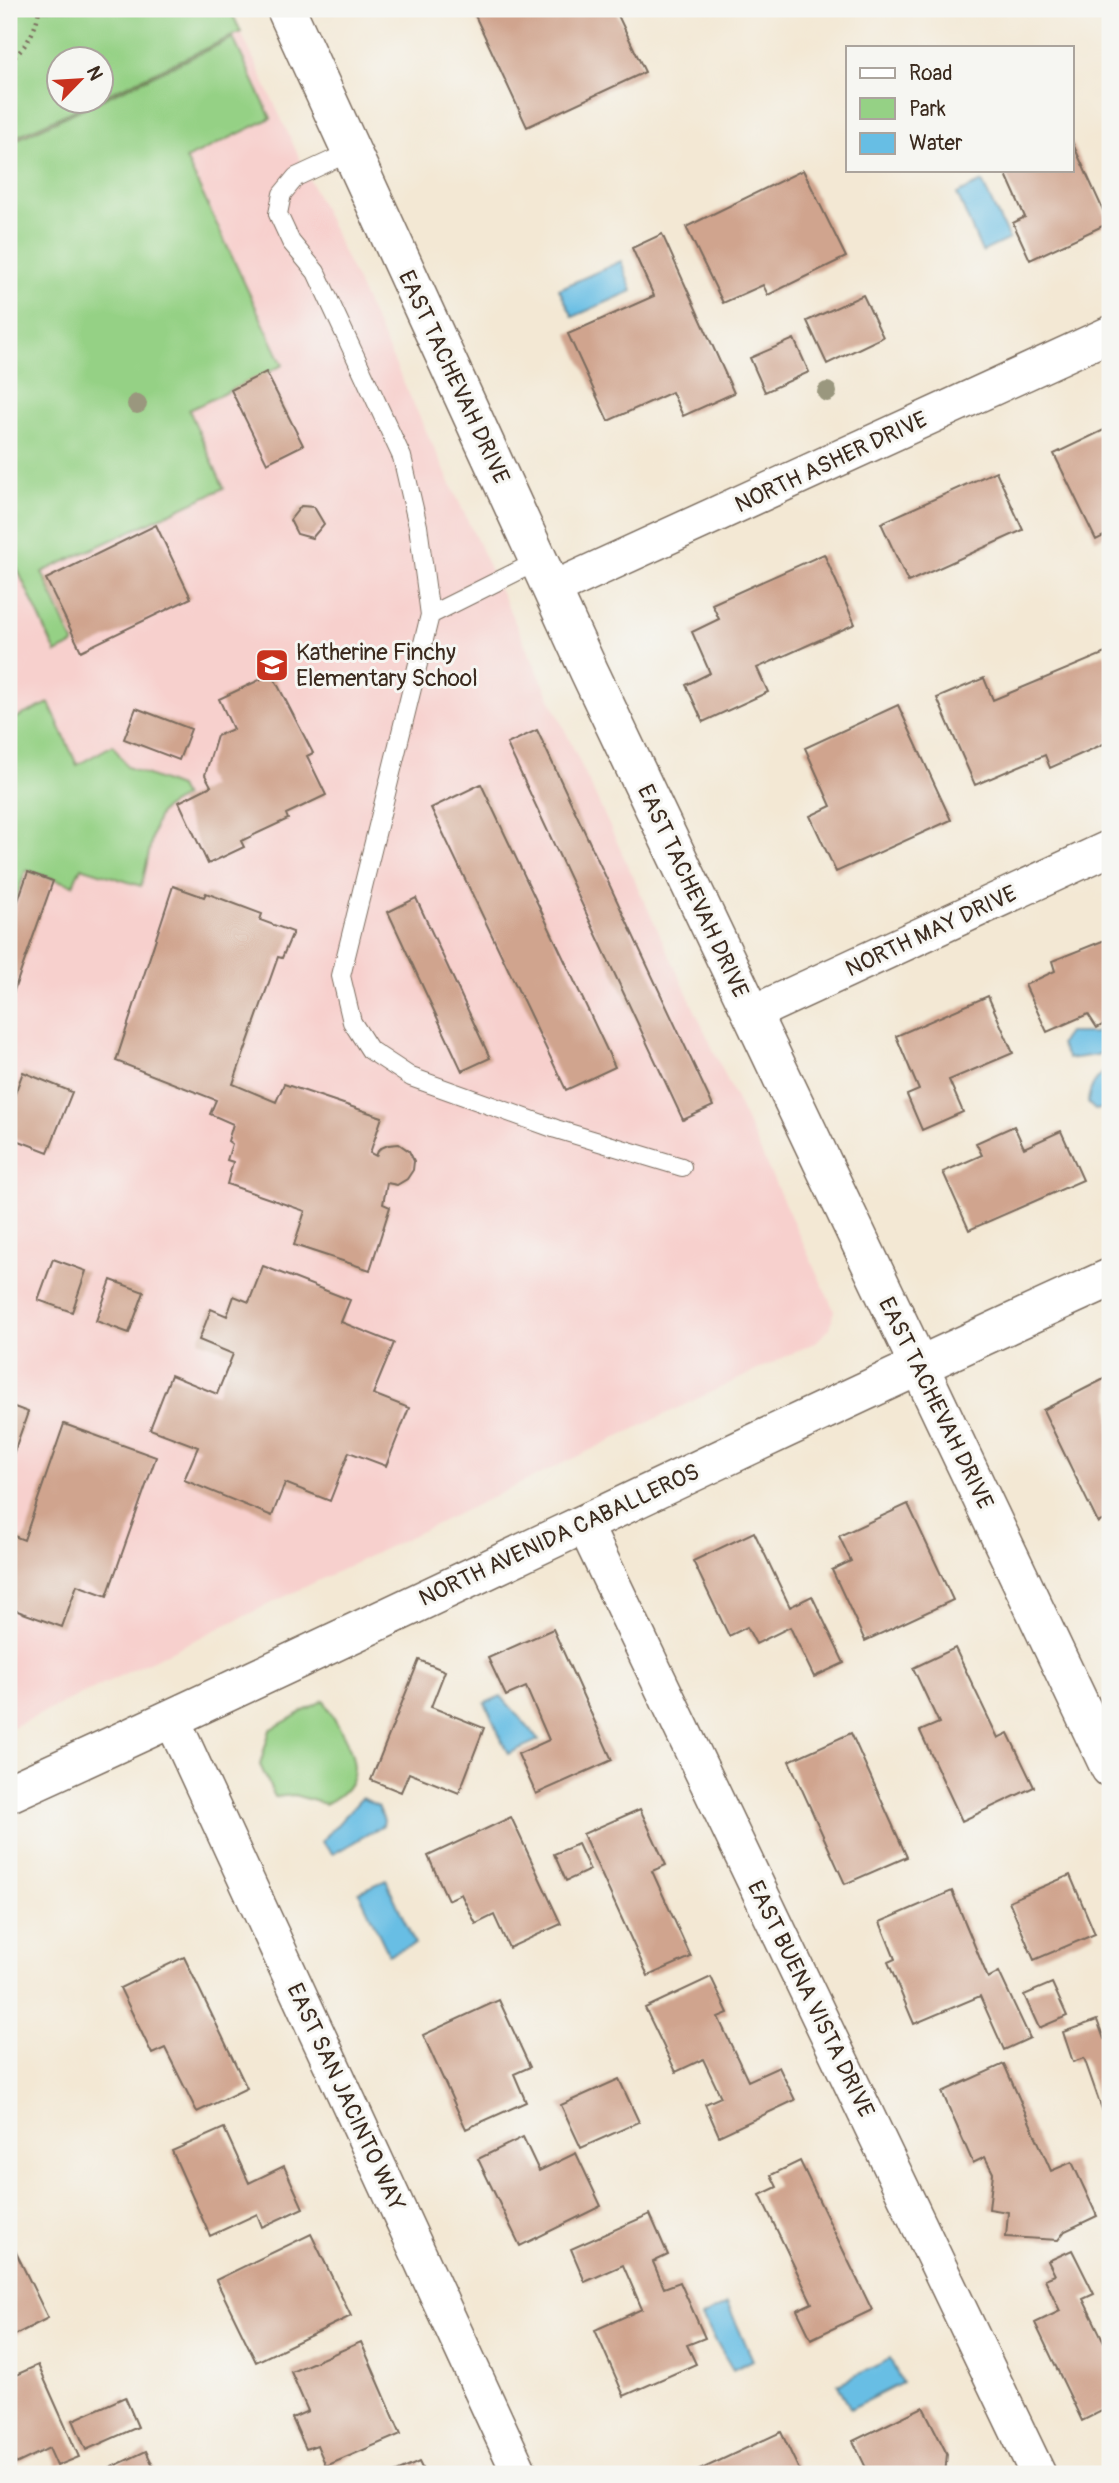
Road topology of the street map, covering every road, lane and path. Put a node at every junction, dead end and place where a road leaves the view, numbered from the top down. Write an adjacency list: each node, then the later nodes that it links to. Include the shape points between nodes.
1 (39, 9): 3 (path, via 22,53)
2 (286, 9): 4 (street, EAST TACHEVAH DRIVE)
3 (9, 61)
4 (350, 152): 6 (street, EAST TACHEVAH DRIVE); 7 (lane, via 296,177 282,194 278,214 290,242 316,272 402,457 418,526)
5 (1110, 334): 6 (street, NORTH ASHER DRIVE)
6 (545, 575): 7 (lane); 9 (street, EAST TACHEVAH DRIVE)
7 (430, 615): 10 (lane, via 341,976 352,1021 370,1051 411,1077 556,1129)
8 (1110, 848): 9 (street, NORTH MAY DRIVE)
9 (751, 1014): 12 (street, EAST TACHEVAH DRIVE)
10 (682, 1167)
11 (1110, 1278): 12 (street, NORTH AVENIDA CABALLEROS)
12 (918, 1365): 13 (street, NORTH AVENIDA CABALLEROS); 15 (street, EAST TACHEVAH DRIVE)
13 (584, 1524): 14 (street, NORTH AVENIDA CABALLEROS); 18 (street, EAST BUENA VISTA DRIVE)
14 (173, 1719): 16 (street, NORTH AVENIDA CABALLEROS); 17 (street, EAST SAN JACINTO WAY)
15 (1110, 1768)
16 (9, 1793)
17 (520, 2474)
18 (1038, 2474)

